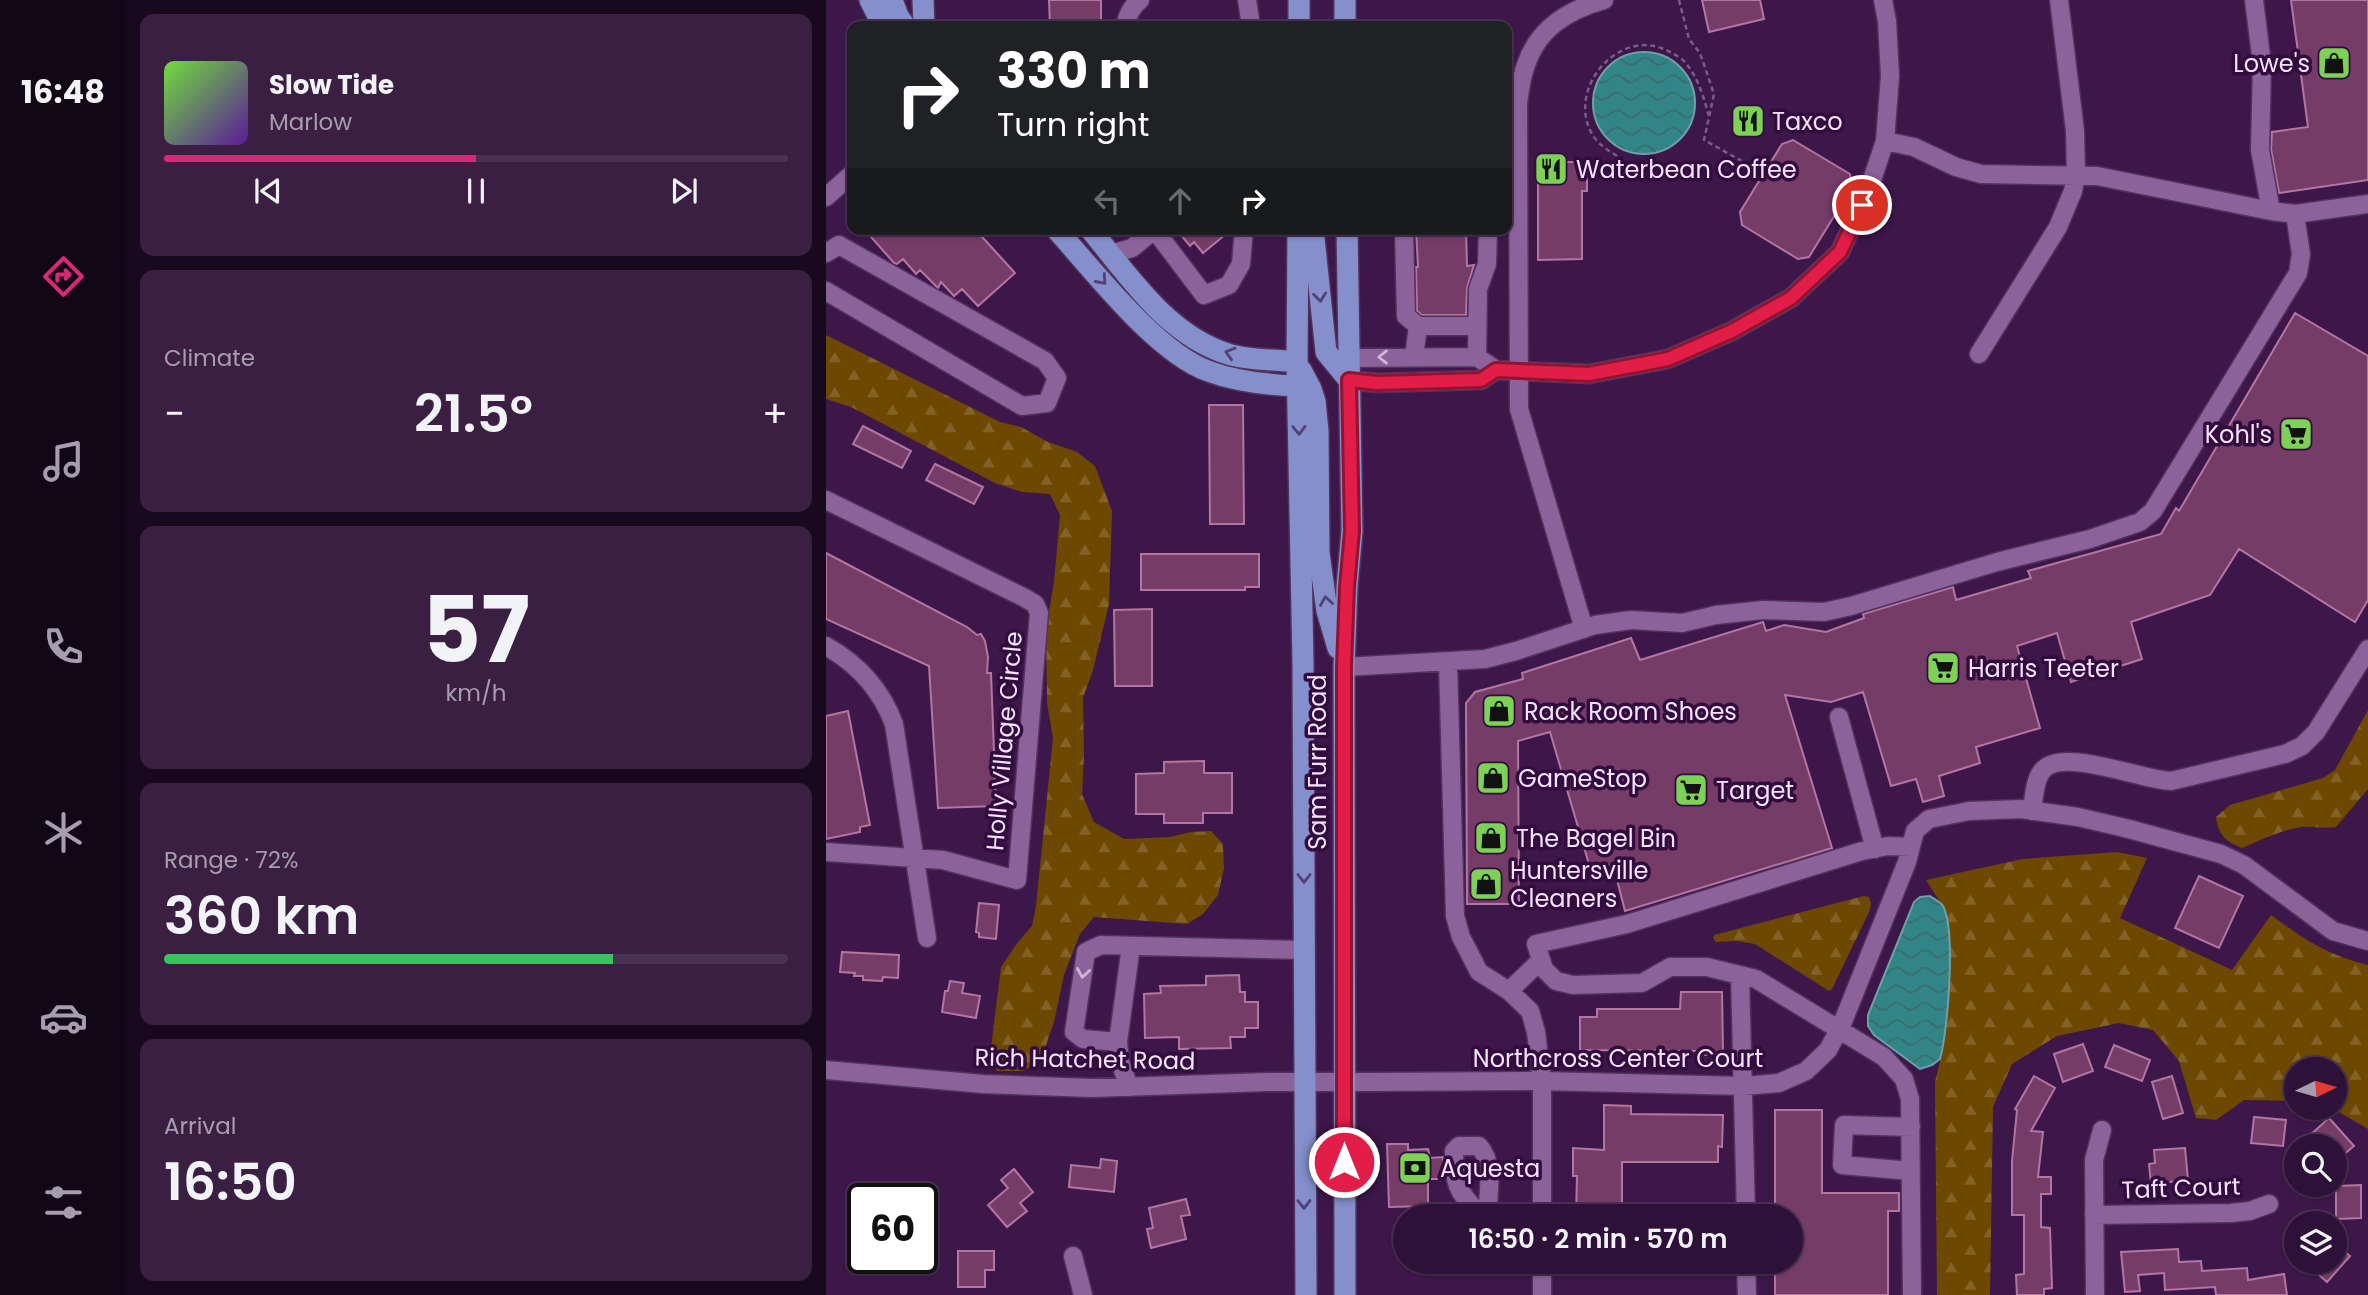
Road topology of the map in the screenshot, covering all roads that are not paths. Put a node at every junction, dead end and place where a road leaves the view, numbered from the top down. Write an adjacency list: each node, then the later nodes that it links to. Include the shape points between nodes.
1 (870, 0): 12 (main road)
2 (892, 0): 13 (main road)
3 (923, 0): 14 (main road)
4 (1140, 0): 15 (street)
5 (1247, 0): 16 (street)
6 (1299, 0): 17 (main road)
7 (1345, 0): 18 (main road)
8 (1604, 0): 22 (street, via 1560,17 1539,38 1525,65)
9 (1883, 0): 19 (street, via 1890,76)
10 (2059, 0): 20 (street)
11 (2254, 0): 25 (street, via 2262,64 2260,150)
12 (880, 21)
13 (902, 21)
14 (924, 21)
15 (1126, 21)
16 (1250, 21)
17 (1299, 21)
18 (1345, 21)
19 (1885, 141): 20 (street, via 1914,147 1981,174); 50 (street, via 1869,190 1840,252 1791,298 1668,359 1589,374)
20 (2076, 175): 25 (street); 44 (street, via 2058,227)
21 (847, 178): 23 (street)
22 (1512, 191): 39 (street)
23 (826, 197)
24 (2368, 204): 26 (street)
25 (2271, 211): 26 (street)
26 (2295, 214): 54 (street, via 2301,254 2298,273 2153,511 2140,522 1824,612 1763,610 1682,622 1631,620)
27 (1061, 235): 52 (main road, one-way to 52, via 1152,335 1181,356 1229,378)
28 (1095, 235): 38 (main road)
29 (1148, 235): 38 (street, via 1132,248)
30 (1158, 235): 31 (street, via 1204,295 1229,285 1241,264)
31 (1243, 235)
32 (1298, 235): 48 (main road, Sam Furr Road)
33 (1314, 235): 51 (main road, one-way to 51, via 1326,352)
34 (1347, 235): 47 (main road, Sam Furr Road)
35 (1488, 235): 40 (street)
36 (1404, 236): 42 (street, via 1406,316)
37 (826, 253): 41 (street, via 839,246 1045,361 1057,378 1047,403 1022,406)
38 (1111, 254): 48 (main road, one-way to 38, via 1250,359 1200,342 1152,303)
39 (1518, 263): 40 (street); 50 (street)
40 (1487, 264): 43 (street, via 1478,289)
41 (826, 290)
42 (1418, 326): 43 (street); 45 (street)
43 (1477, 326): 46 (street)
44 (1979, 354)
45 (1414, 357): 46 (street); 47 (street, one-way to 47)
46 (1477, 357): 49 (street)
47 (1349, 358): 51 (main road, Sam Furr Road)
48 (1297, 362): 52 (main road, Sam Furr Road); 58 (main road, one-way to 48, via 1327,611 1319,553 1315,401)
49 (1496, 370): 50 (street); 51 (street, via 1481,380)
50 (1518, 370): 54 (street, via 1522,421)
51 (1349, 380): 58 (main road, Sam Furr Road, via 1352,531)
52 (1298, 386): 68 (main road, Sam Furr Road, one-way to 68)
53 (826, 500): 64 (street, Holly Village Circle, via 1035,604 1039,613 1017,880 943,860)
54 (1584, 629): 57 (street, via 1516,652)
55 (826, 646): 64 (street, via 860,670 889,709 898,739)
56 (2368, 649): 60 (street, via 2316,732 2302,746 2171,781 2090,763 2055,763 2038,777)
57 (1448, 662): 58 (street); 71 (street, via 1455,916 1479,972)
58 (1344, 667): 77 (main road, Sam Furr Road)
59 (1839, 717): 62 (street)
60 (2032, 811): 61 (street, Northcross Center Court, via 1969,811 1929,819 1915,831); 66 (street, Northcross Center Court, via 2078,817 2221,854 2244,865 2333,931)
61 (1911, 847): 62 (street); 72 (street, Northcross Center Court)
62 (1875, 849): 69 (street, via 1627,924 1536,944)
63 (826, 852): 64 (street, Holly Village Circle)
64 (915, 859): 65 (street)
65 (926, 938)
66 (2368, 941)
67 (1131, 946): 68 (street); 73 (street); 73 (street, one-way to 73, via 1101,945 1086,952 1074,1032 1083,1039)
68 (1304, 950): 76 (main road, Sam Furr Road)
69 (1541, 960): 70 (street, via 1556,981 1573,985 1642,983 1670,967); 71 (street)
70 (1740, 975): 72 (street, via 1756,979); 78 (street)
71 (1509, 991): 75 (street, via 1530,1011)
72 (1839, 1030): 78 (street, Northcross Center Court, via 1828,1050 1806,1071 1779,1083); 80 (street, via 1884,1057 1904,1079)
73 (1118, 1042): 79 (street)
74 (826, 1070): 79 (street, Rich Hatchet Road, via 984,1084)
75 (1542, 1081): 77 (street, Northcross Center Court); 78 (street, Northcross Center Court); 85 (street)
76 (1305, 1082): 77 (street, Rich Hatchet Road); 79 (street, Rich Hatchet Road); 93 (main road, Sam Furr Road, one-way to 93)
77 (1344, 1082): 94 (main road, Sam Furr Road)
78 (1744, 1086): 86 (street)
79 (1129, 1087)
80 (1910, 1127): 82 (street); 82 (street, via 1844,1125 1842,1165)
81 (2102, 1130): 88 (street, via 2094,1160)
82 (1911, 1171): 97 (street)
83 (1471, 1204): 84 (street, via 1455,1181 1454,1151 1459,1146 1479,1146 1485,1153)
84 (1487, 1204)
85 (1542, 1204)
86 (1746, 1204)
87 (2269, 1205): 88 (street, Taft Court, via 2231,1213)
88 (2094, 1215): 98 (street)
89 (1073, 1256): 92 (street)
90 (1542, 1274): 95 (street)
91 (1746, 1274): 96 (street)
92 (1083, 1295)
93 (1306, 1295)
94 (1345, 1295)
95 (1542, 1295)
96 (1747, 1295)
97 (1912, 1295)
98 (2095, 1295)

